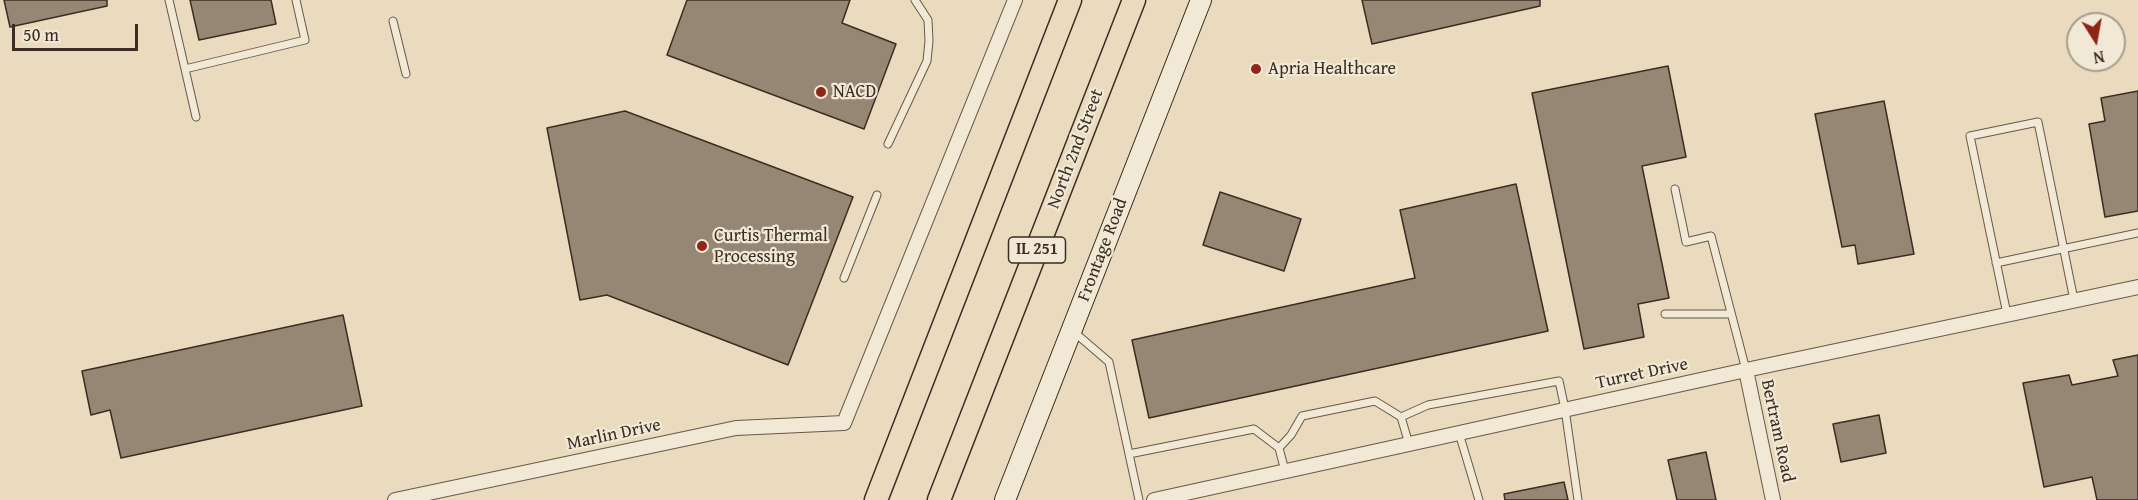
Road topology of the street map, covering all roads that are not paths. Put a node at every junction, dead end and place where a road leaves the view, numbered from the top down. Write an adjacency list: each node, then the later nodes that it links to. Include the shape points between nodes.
1 (169, 0): 9 (lane)
2 (296, 0): 9 (lane, via 305,39)
3 (915, 0): 12 (lane, via 928,20 927,61)
4 (1015, 0): 33 (street, Marlin Drive, via 844,423 736,428)
5 (1070, 0): 34 (main road)
6 (1134, 0): 35 (main road, North 2nd Street / IL 251)
7 (1201, 0): 24 (street, Frontage Road)
8 (393, 21): 10 (lane)
9 (185, 69): 11 (lane)
10 (406, 74)
11 (196, 117)
12 (888, 144)
13 (1674, 189): 22 (lane, via 1686,242 1711,236)
14 (878, 195): 18 (lane)
15 (2138, 233): 16 (lane)
16 (2064, 249): 17 (lane); 17 (lane, via 2038,122 1970,136); 20 (lane)
17 (1996, 263): 23 (lane)
18 (844, 278)
19 (2138, 287): 20 (street, Turret Drive)
20 (2074, 300): 23 (street, Turret Drive)
21 (1665, 314): 22 (lane)
22 (1731, 314): 25 (lane)
23 (2007, 314): 25 (street, Turret Drive)
24 (1072, 331): 31 (lane, via 1109,362); 36 (street, Frontage Road)
25 (1746, 370): 26 (street, Turret Drive); 41 (street, Bertram Road)
26 (1565, 409): 27 (lane, via 1559,381 1428,405); 28 (street, Turret Drive); 40 (lane)
27 (1401, 417): 29 (lane); 30 (lane, via 1375,401 1302,416)
28 (1460, 433): 29 (street, Turret Drive); 39 (lane)
29 (1409, 444): 32 (street, Turret Drive)
30 (1279, 448): 31 (lane, via 1254,429); 32 (lane)
31 (1129, 454): 37 (lane)
32 (1285, 471): 38 (street, Turret Drive)
33 (394, 500)
34 (876, 500)
35 (939, 500)
36 (1005, 500)
37 (1139, 500)
38 (1154, 500)
39 (1479, 500)
40 (1578, 500)
41 (1773, 500)

